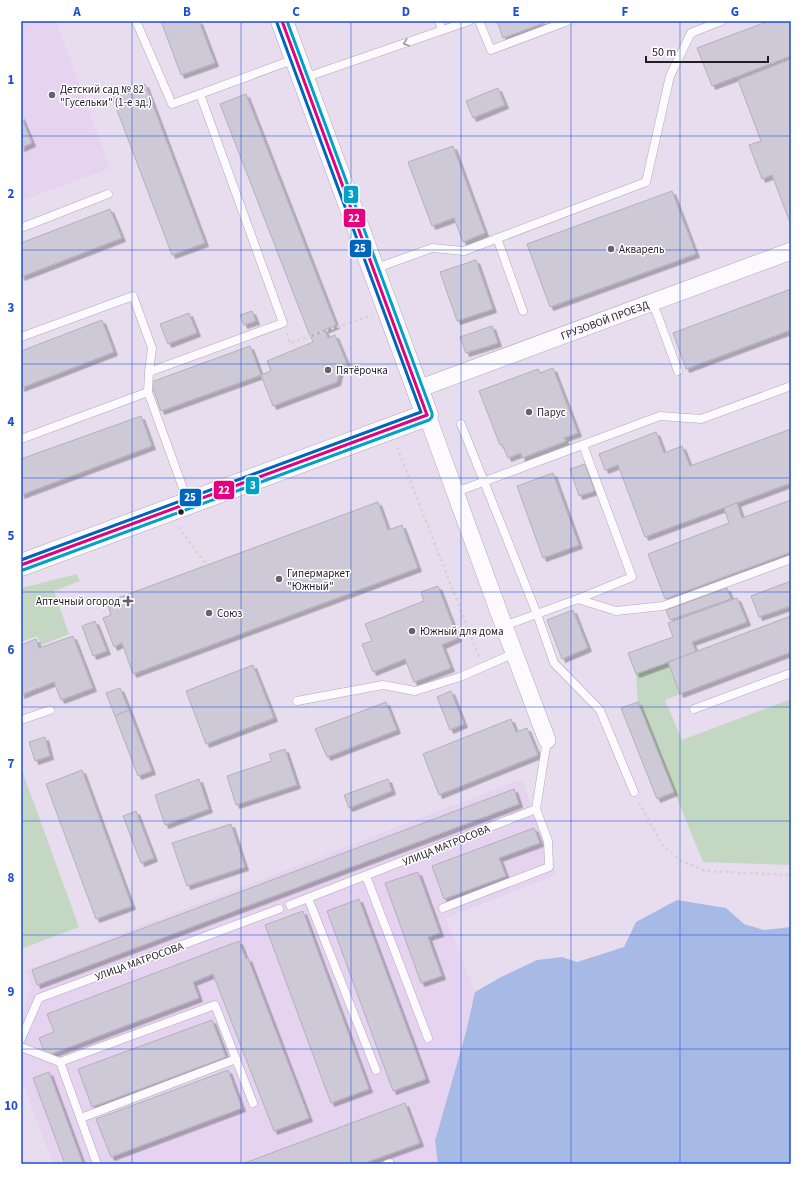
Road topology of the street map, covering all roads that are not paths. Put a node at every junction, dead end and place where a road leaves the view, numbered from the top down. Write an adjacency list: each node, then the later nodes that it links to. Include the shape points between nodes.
1 (136, 21): 11 (lane, via 172,104)
2 (282, 21): 9 (main road)
3 (439, 21): 8 (lane)
4 (470, 21): 8 (lane)
5 (479, 21): 6 (lane, via 491,50)
6 (568, 21)
7 (721, 21): 14 (lane, via 691,33 670,76 646,182)
8 (442, 30): 10 (lane, one-way to 10)
9 (296, 58): 10 (main road); 11 (lane)
10 (303, 79): 16 (main road)
11 (200, 94): 21 (lane, via 283,323)
12 (108, 194): 13 (lane)
13 (21, 228)
14 (497, 238): 16 (lane, via 464,250 432,248); 18 (lane)
15 (791, 251): 17 (street, ГРУЗОВОЙ ПРОЕЗД)
16 (374, 269): 23 (main road)
17 (652, 303): 20 (lane); 23 (street, ГРУЗОВОЙ ПРОЕЗД)
18 (523, 311)
19 (21, 337): 21 (lane, via 133,296 152,348)
20 (678, 371)
21 (149, 372): 24 (lane)
22 (791, 386): 28 (lane, via 701,419 660,416)
23 (418, 389): 25 (main road)
24 (148, 392): 27 (lane); 31 (lane)
25 (427, 415): 30 (street); 31 (main road)
26 (461, 424): 29 (lane)
27 (21, 439)
28 (583, 445): 29 (lane); 34 (lane, via 632,577)
29 (484, 482): 30 (lane); 35 (lane)
30 (456, 492): 36 (street)
31 (188, 503): 33 (main road)
32 (791, 559): 34 (lane, via 663,606 616,611)
33 (21, 565)
34 (578, 599): 35 (lane)
35 (537, 614): 36 (lane); 44 (lane, via 554,663 600,710)
36 (504, 626): 37 (street)
37 (515, 653): 39 (lane, via 415,691 383,685); 43 (street)
38 (791, 673): 41 (lane)
39 (297, 701)
40 (50, 710): 42 (lane)
41 (694, 710)
42 (21, 720)
43 (547, 740): 45 (lane)
44 (634, 792)
45 (536, 809): 46 (lane, УЛИЦА МАТРОСОВА); 49 (lane, via 548,841 549,867)
46 (366, 876): 47 (lane, УЛИЦА МАТРОСОВА); 51 (lane)
47 (308, 898): 48 (lane, УЛИЦА МАТРОСОВА); 56 (lane)
48 (290, 905)
49 (443, 908)
50 (279, 909): 52 (lane, УЛИЦА МАТРОСОВА, via 39,998)
51 (428, 1038)
52 (21, 1039)
53 (21, 1047): 55 (lane)
54 (236, 1059): 55 (lane, via 215,1005); 57 (lane); 58 (lane)
55 (60, 1062): 58 (lane)
56 (376, 1070)
57 (253, 1103)
58 (81, 1118): 59 (lane)
59 (97, 1164)

